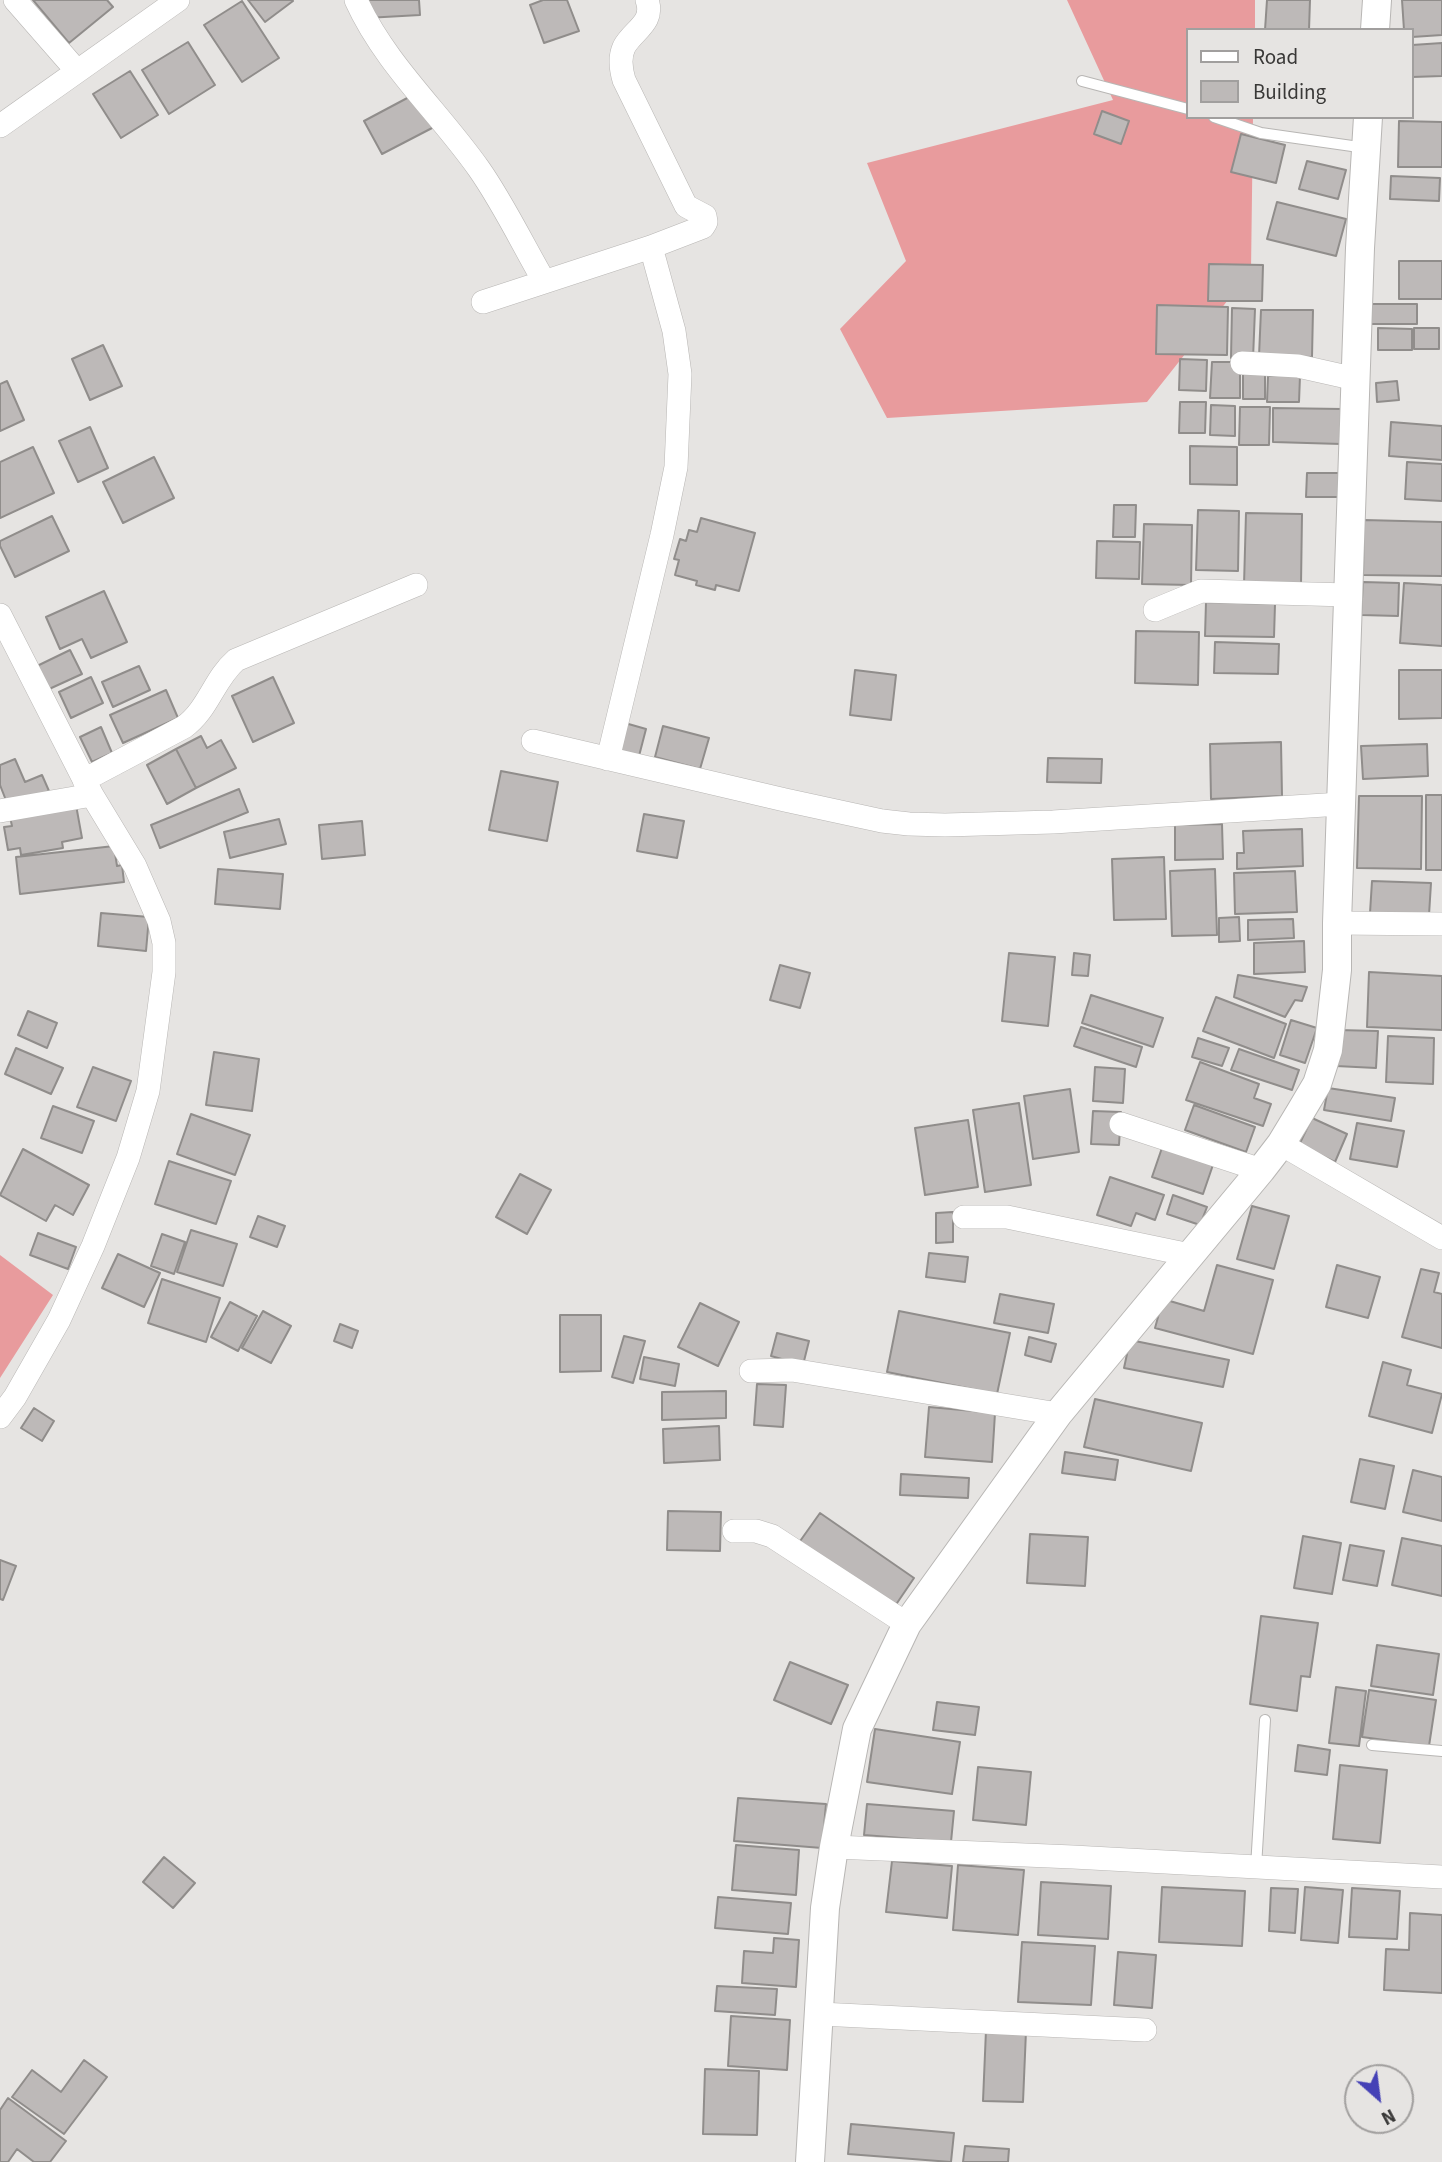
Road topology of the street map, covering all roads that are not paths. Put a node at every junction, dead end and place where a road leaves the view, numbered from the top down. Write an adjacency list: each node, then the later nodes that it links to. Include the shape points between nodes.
1 (15, 0): 7 (street)
2 (178, 0): 7 (street)
3 (356, 0): 15 (street, via 388,54 480,170)
4 (647, 0): 14 (street, via 649,16 624,46 620,67 687,206 706,219 703,226)
5 (1377, 0): 6 (street)
6 (1375, 28)
7 (77, 71): 12 (street)
8 (1082, 81): 9 (lane)
9 (1186, 107)
10 (1220, 119): 13 (lane, via 1261,133)
11 (1368, 119): 13 (street)
12 (0, 126)
13 (1366, 148): 18 (street)
14 (651, 247): 15 (street); 24 (street, via 674,331 680,374 676,467)
15 (544, 281): 16 (street)
16 (483, 302)
17 (1242, 363): 18 (street, via 1298,366)
18 (1356, 379): 20 (street)
19 (416, 585): 25 (street, via 236,660 193,721)
20 (1348, 595): 21 (street, via 1201,591); 26 (street)
21 (1155, 610)
22 (0, 615): 25 (street)
23 (533, 741): 24 (street)
24 (608, 759): 26 (street, via 909,824 1053,822)
25 (88, 788): 27 (street); 38 (street, via 135,866 159,920 164,972 148,1091 128,1158 93,1245 58,1320)
26 (1341, 804): 28 (street)
27 (0, 811)
28 (1337, 923): 29 (street); 31 (street, via 1338,970 1328,1049 1317,1084)
29 (1442, 924)
30 (1121, 1124): 32 (street)
31 (1280, 1144): 32 (street); 34 (street)
32 (1261, 1170): 35 (street)
33 (964, 1217): 35 (street, via 1007,1217)
34 (1442, 1238)
35 (1190, 1255): 37 (street)
36 (751, 1371): 37 (street, via 793,1370)
37 (1058, 1414): 40 (street)
38 (0, 1417)
39 (734, 1531): 40 (street, via 772,1536)
40 (907, 1625): 44 (street, via 857,1730)
41 (1265, 1720): 45 (lane)
42 (1372, 1745): 43 (lane)
43 (1442, 1751)
44 (834, 1847): 45 (street); 47 (street, via 825,1908)
45 (1256, 1867): 46 (street)
46 (1442, 1877)
47 (820, 2014): 48 (street); 49 (street)
48 (1145, 2030)
49 (810, 2162)

